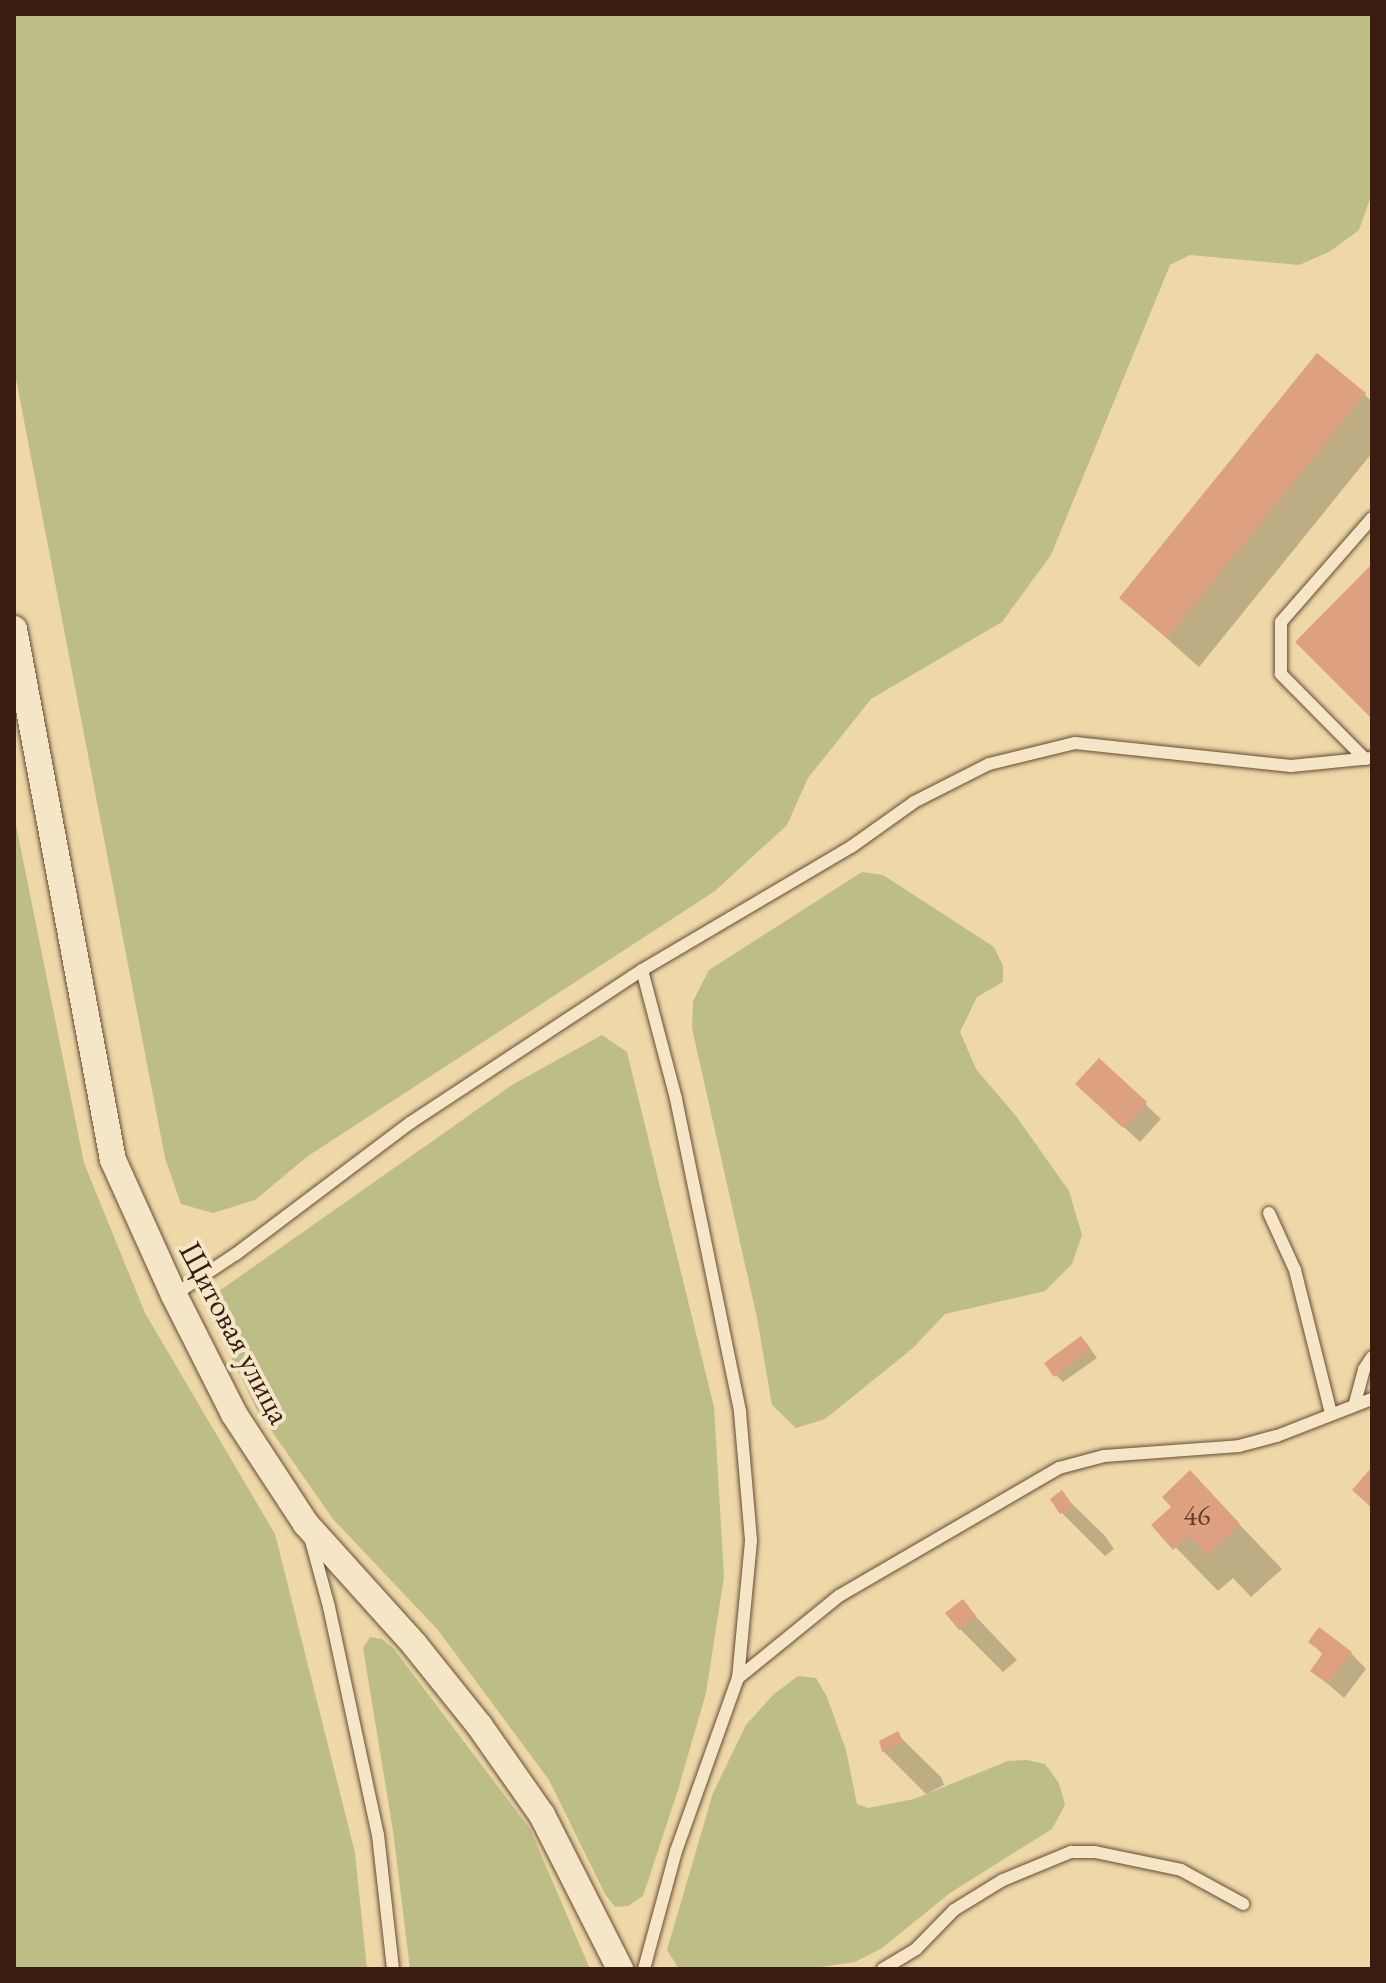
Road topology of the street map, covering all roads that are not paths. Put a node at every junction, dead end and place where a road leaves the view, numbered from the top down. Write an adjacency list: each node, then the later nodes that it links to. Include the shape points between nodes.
1 (1372, 518): 3 (lane, via 1281,622 1281,674)
2 (14, 629): 6 (street, Щитовая улица, via 113,1160)
3 (1369, 758): 4 (lane, via 1291,766 1075,743 989,764 914,802 851,847)
4 (642, 970): 6 (lane, via 410,1123); 12 (lane, via 676,1099 740,1412 751,1541)
5 (1269, 1213): 10 (lane, via 1295,1270)
6 (174, 1295): 11 (street, Щитовая улица, via 234,1414)
7 (1372, 1357): 9 (lane)
8 (1372, 1399): 9 (lane)
9 (1355, 1403): 10 (lane)
10 (1331, 1413): 12 (lane, via 1239,1446 1104,1456 1059,1468 839,1596)
11 (306, 1524): 14 (lane, via 378,1835); 15 (street, Щитовая улица, via 479,1725 542,1815)
12 (738, 1678): 16 (lane, via 676,1851)
13 (1243, 1904): 17 (lane, via 1181,1870 1071,1852 1003,1880 967,1902 916,1949)
14 (393, 1969)
15 (620, 1969)
16 (644, 1969)
17 (883, 1969)

